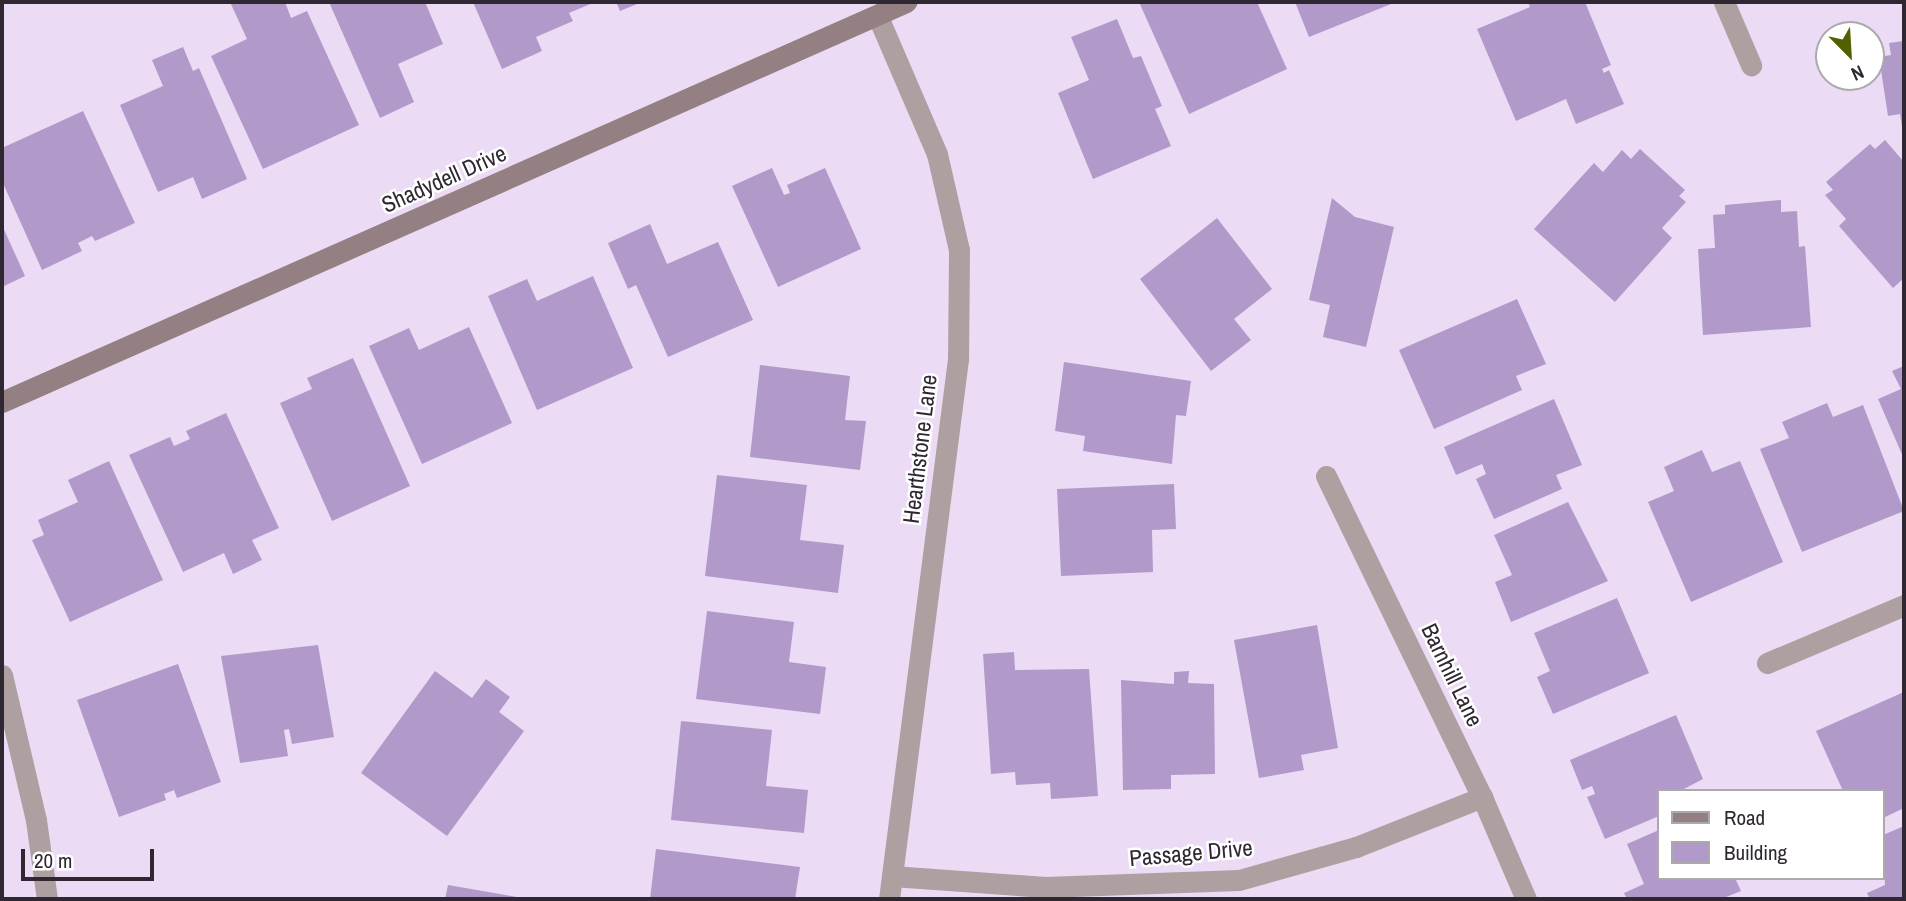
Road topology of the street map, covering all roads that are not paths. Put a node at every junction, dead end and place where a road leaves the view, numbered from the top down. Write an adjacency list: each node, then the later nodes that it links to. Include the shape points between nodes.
1 (906, 2): 3 (street, Shadydell Drive)
2 (1724, 2): 4 (street)
3 (878, 17): 5 (street, Shadydell Drive); 11 (street, Hearthstone Lane, via 937,154 959,250 958,359)
4 (1751, 65)
5 (2, 402)
6 (1326, 476): 10 (street, Barnhill Lane)
7 (1904, 604): 8 (street)
8 (1767, 663)
9 (2, 675): 12 (street, via 36,820)
10 (1482, 797): 11 (street, Passage Drive, via 1356,847 1239,880 1045,887); 14 (street, Barnhill Lane)
11 (892, 876): 13 (street, Hearthstone Lane)
12 (47, 899)
13 (889, 899)
14 (1526, 899)

